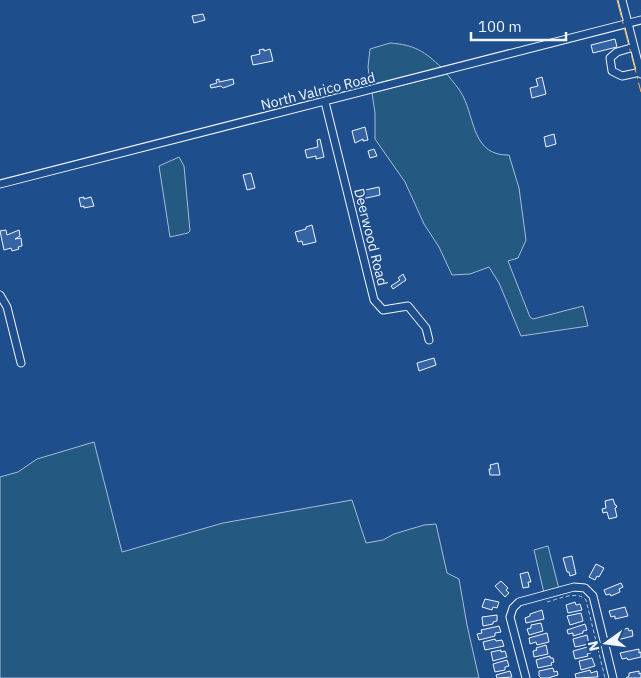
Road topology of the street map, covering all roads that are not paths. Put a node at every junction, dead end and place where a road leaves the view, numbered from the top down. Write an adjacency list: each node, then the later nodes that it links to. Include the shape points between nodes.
1 (622, 0): 3 (street)
2 (641, 20): 3 (street, North Valrico Road)
3 (628, 24): 4 (street); 6 (street, North Valrico Road)
4 (634, 47): 5 (street); 5 (street, via 610,58 610,65 612,71 622,76)
5 (641, 73)
6 (325, 102): 7 (street, North Valrico Road); 9 (street, Deerwood Road, via 374,300 383,310 408,306 426,328)
7 (0, 184)
8 (0, 295): 10 (street, via 7,307)
9 (429, 340)
10 (21, 363)
11 (526, 678): 12 (street, via 510,617 513,608 519,602 574,587 585,588 593,596)
12 (613, 678)

